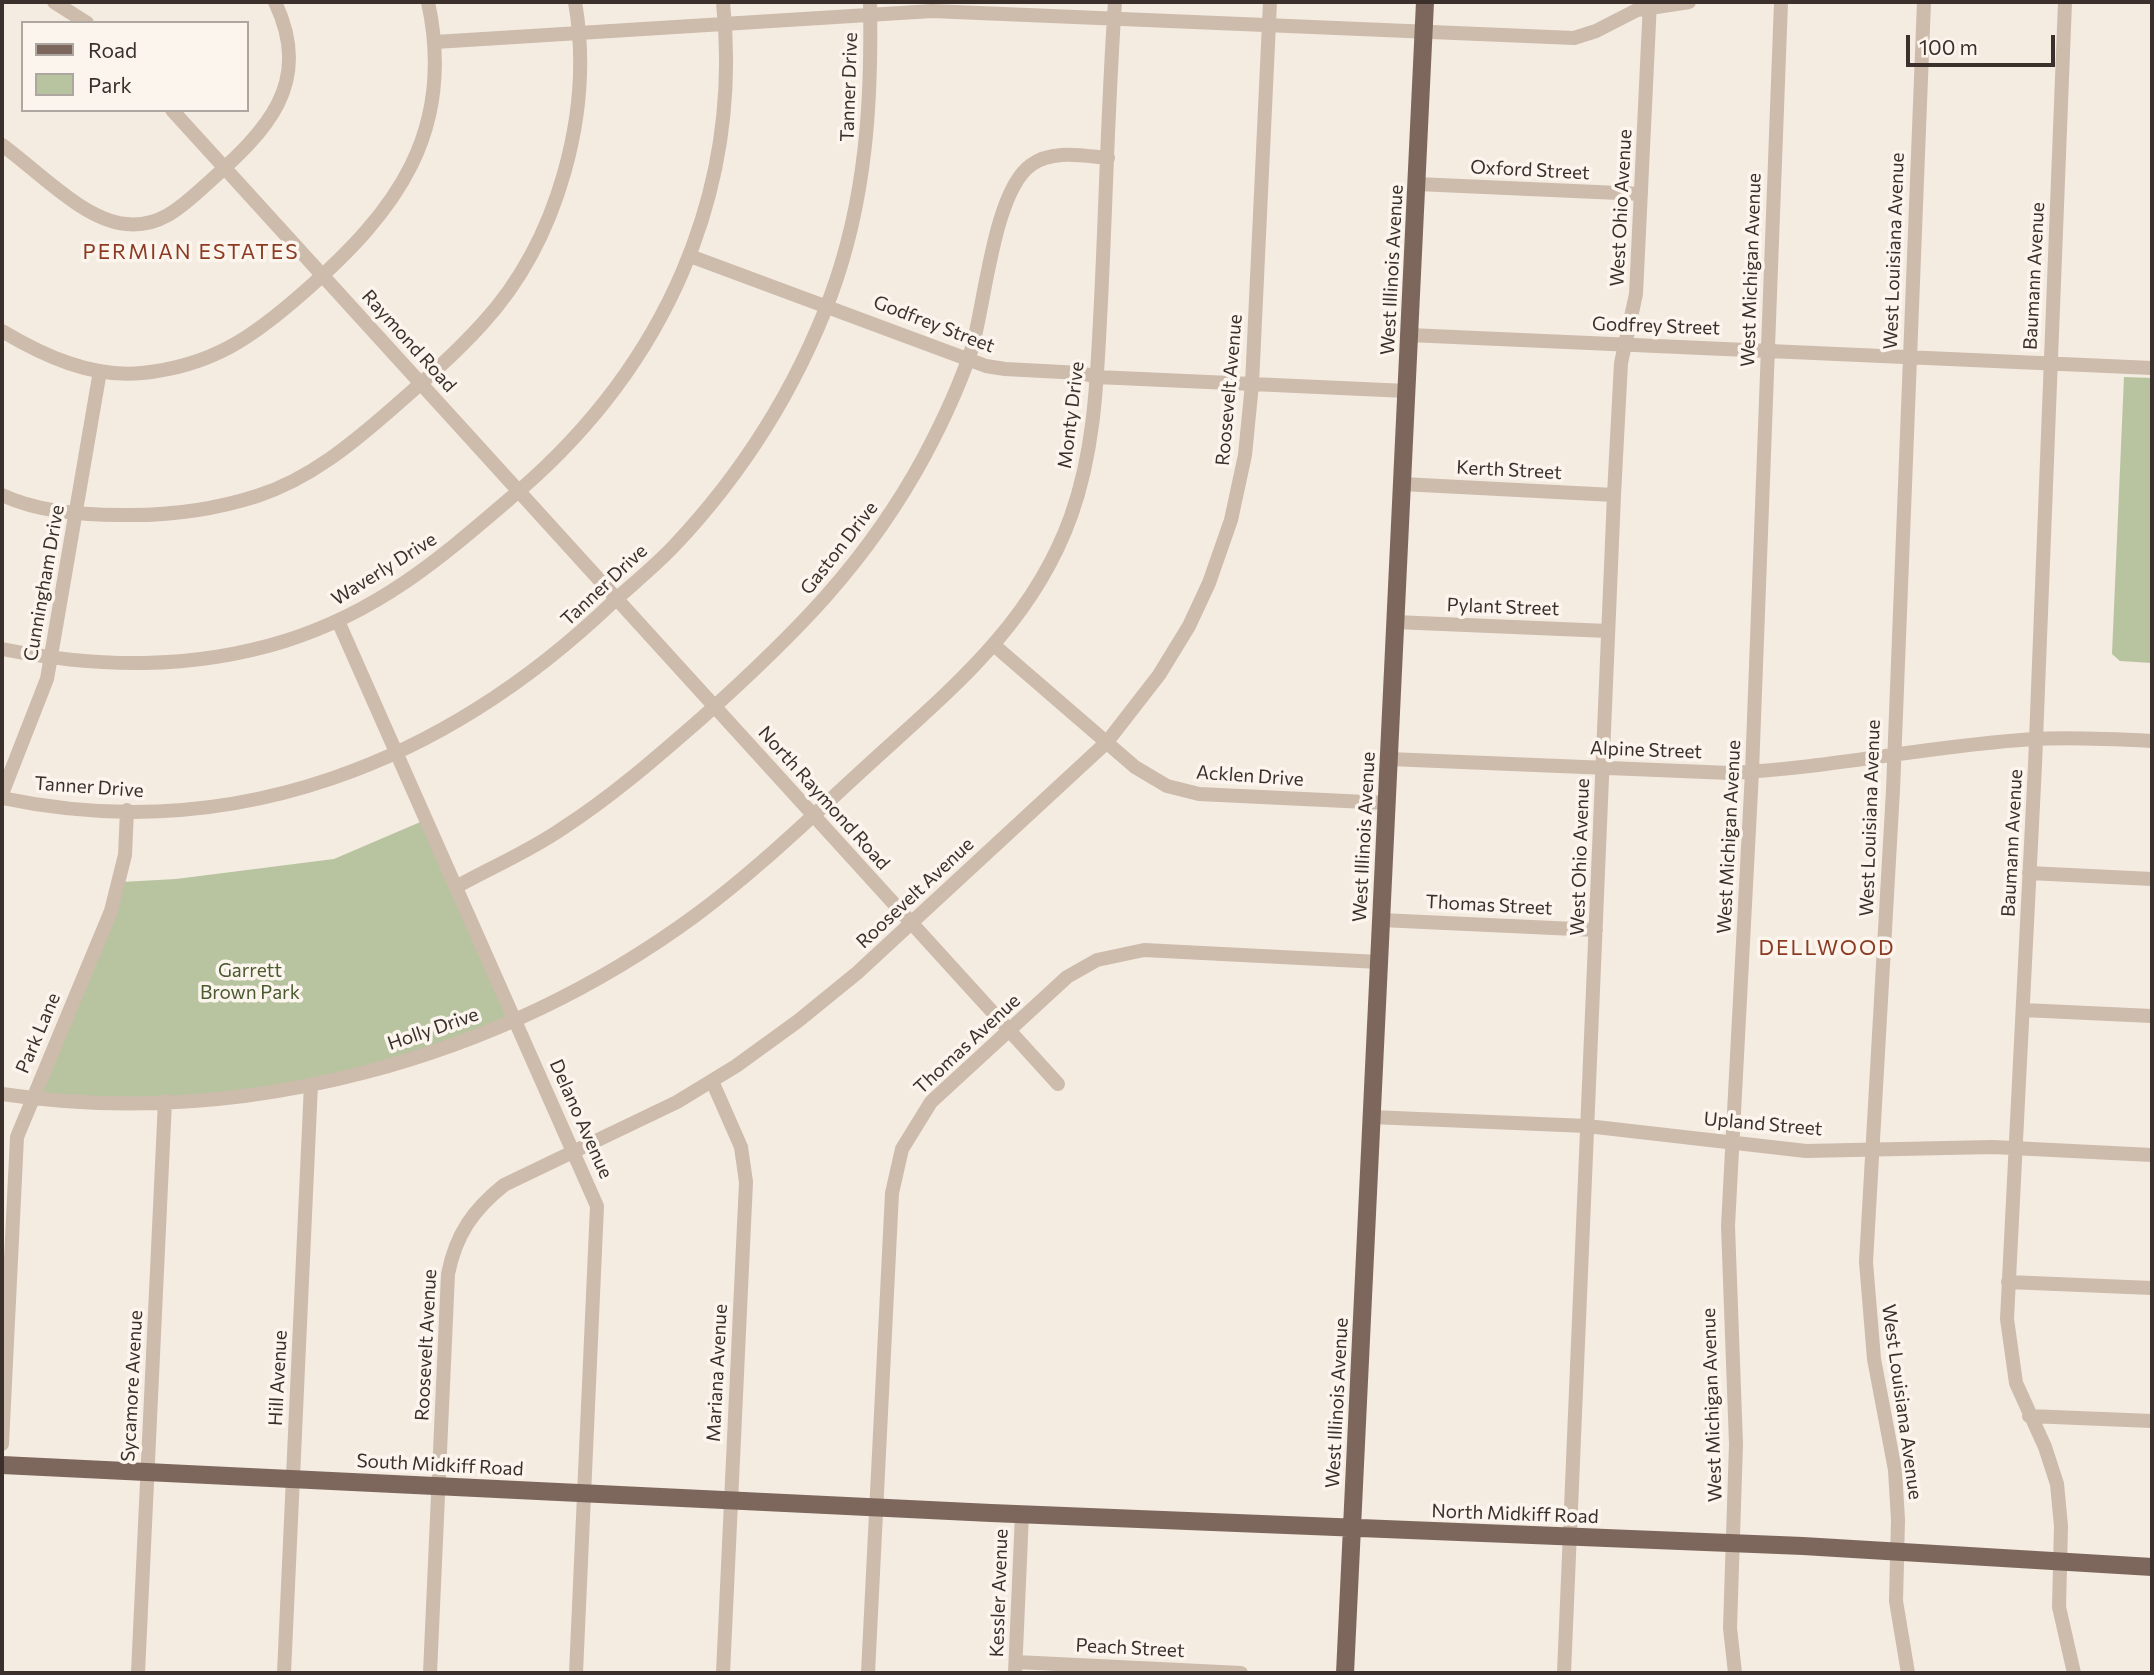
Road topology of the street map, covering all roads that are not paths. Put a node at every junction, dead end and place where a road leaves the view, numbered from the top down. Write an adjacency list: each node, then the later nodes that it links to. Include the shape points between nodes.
1 (54, 2): 16 (street)
2 (275, 2): 25 (street, via 289,43 284,93 269,123)
3 (428, 2): 21 (street)
4 (575, 2): 20 (street)
5 (723, 2): 17 (street, Waverly Drive)
6 (1115, 2): 15 (street, Monty Drive)
7 (1270, 2): 18 (street, Roosevelt Avenue)
8 (1425, 2): 19 (main road, West Illinois Avenue)
9 (1689, 2): 13 (street)
10 (1781, 2): 34 (street, West Michigan Avenue)
11 (1924, 2): 35 (street, West Louisiana Avenue)
12 (2066, 2): 37 (street, Baumann Avenue)
13 (1650, 4): 19 (street, via 1574,37); 27 (street, West Ohio Avenue)
14 (870, 8): 15 (street); 17 (street); 30 (street, Tanner Drive, via 870,113 864,162 853,220)
15 (1113, 19): 18 (street); 24 (street, Monty Drive)
16 (84, 21)
17 (725, 24): 20 (street); 28 (street, Waverly Drive, via 720,143)
18 (1268, 26): 19 (street); 42 (street, Roosevelt Avenue)
19 (1423, 31): 26 (main road, West Illinois Avenue)
20 (580, 33): 21 (street); 41 (street, via 581,85 574,134 545,225 484,322)
21 (435, 42): 29 (street, via 431,106 411,170 373,226)
22 (174, 112): 25 (street, Raymond Road)
23 (2, 145): 25 (street, via 94,214 125,224 149,224 174,213)
24 (1108, 159): 36 (street, Gaston Drive, via 1050,156 1033,163 1015,180 1004,208); 40 (street, Monty Drive)
25 (225, 167): 29 (street, Raymond Road)
26 (1417, 184): 27 (street, Oxford Street); 32 (main road, West Illinois Avenue)
27 (1641, 194): 33 (street, West Ohio Avenue, via 1636,294)
28 (690, 256): 30 (street, Godfrey Street); 45 (street, Waverly Drive, via 661,319 618,387 573,441)
29 (324, 275): 39 (street, via 258,332 225,352 186,366 141,373); 41 (street, Raymond Road)
30 (825, 308): 36 (street, Godfrey Street, via 842,310); 49 (street, Tanner Drive, via 784,397 736,471 672,548)
31 (2, 331): 39 (street, via 55,359)
32 (1409, 335): 33 (street, Godfrey Street); 43 (main road, West Illinois Avenue)
33 (1625, 343): 34 (street, Godfrey Street); 47 (street, West Ohio Avenue)
34 (1766, 349): 35 (street, Godfrey Street); 64 (street, West Michigan Avenue)
35 (1908, 356): 37 (street, Godfrey Street); 61 (street, West Louisiana Avenue)
36 (968, 359): 40 (street, Godfrey Street, via 1005,369); 56 (street, Gaston Drive, via 918,468 858,561 791,636)
37 (2049, 364): 38 (street, Godfrey Street); 57 (street, Baumann Avenue)
38 (2152, 368)
39 (100, 371): 48 (street, Cunningham Drive)
40 (1097, 377): 42 (street, Godfrey Street); 53 (street, Monty Drive, via 1090,442 1069,520 1041,580)
41 (421, 383): 45 (street, Raymond Road); 48 (street, via 348,447 299,478 258,495 167,516)
42 (1252, 384): 43 (street, Godfrey Street); 59 (street, Roosevelt Avenue, via 1238,493 1209,583 1159,676)
43 (1407, 391): 44 (main road, West Illinois Avenue)
44 (1402, 484): 47 (street, Kerth Street); 51 (main road, West Illinois Avenue)
45 (519, 490): 49 (street, Raymond Road); 50 (street, Waverly Drive, via 448,553)
46 (2, 495): 48 (street)
47 (1614, 495): 52 (street, West Ohio Avenue)
48 (75, 514): 55 (street, Cunningham Drive)
49 (616, 599): 56 (street, North Raymond Road); 60 (street, Tanner Drive, via 559,653 509,691)
50 (338, 621): 55 (street, Waverly Drive, via 255,649 183,662 110,664); 60 (street, Delano Avenue)
51 (1395, 622): 52 (street, Pylant Street); 62 (main road, West Illinois Avenue)
52 (1608, 631): 63 (street, West Ohio Avenue)
53 (995, 646): 59 (street, Acklen Drive); 68 (street, Monty Drive)
54 (2, 649): 55 (street, Waverly Drive)
55 (50, 658): 65 (street, Cunningham Drive, via 43,695)
56 (716, 705): 68 (street, North Raymond Road); 71 (street, Gaston Drive, via 614,794 561,830)
57 (2035, 739): 58 (street, Alpine Street); 61 (street, Alpine Street); 69 (street, Baumann Avenue)
58 (2152, 741)
59 (1107, 742): 66 (street, Acklen Drive, via 1141,771 1185,792); 73 (street, Roosevelt Avenue)
60 (397, 754): 67 (street, Tanner Drive, via 276,794 198,807); 71 (street, Delano Avenue)
61 (1892, 755): 64 (street, Alpine Street); 89 (street, West Louisiana Avenue)
62 (1389, 759): 63 (street, Alpine Street); 66 (main road, West Illinois Avenue)
63 (1603, 768): 64 (street, Alpine Street); 74 (street, West Ohio Avenue)
64 (1752, 772): 88 (street, West Michigan Avenue)
65 (2, 796): 67 (street, Tanner Drive, via 64,807)
66 (1387, 803): 72 (main road, West Illinois Avenue)
67 (127, 810): 84 (street, Park Lane, via 124,865 111,911)
68 (813, 816): 73 (street, North Raymond Road); 78 (street, Holly Drive, via 681,926 578,990)
69 (2029, 873): 70 (street); 76 (street, Baumann Avenue)
70 (2152, 878)
71 (456, 887): 78 (street, Delano Avenue)
72 (1381, 920): 74 (street, Thomas Street); 75 (main road, West Illinois Avenue)
73 (911, 923): 79 (street, North Raymond Road); 80 (street, Roosevelt Avenue, via 813,1009)
74 (1596, 930): 87 (street, West Ohio Avenue)
75 (1379, 962): 79 (street, Thomas Avenue, via 1128,952 1097,960 1067,977); 86 (main road, West Illinois Avenue)
76 (2022, 1010): 77 (street); 90 (street, Baumann Avenue)
77 (2152, 1016)
78 (516, 1020): 81 (street, Holly Drive, via 414,1058); 91 (street, Delano Avenue)
79 (1008, 1031): 82 (street, North Raymond Road); 104 (street, Thomas Avenue, via 929,1105 906,1141 895,1172)
80 (712, 1081): 91 (street, Roosevelt Avenue); 103 (street, Mariana Avenue, via 741,1147 746,1182)
81 (311, 1084): 85 (street, Holly Drive); 100 (street, Hill Avenue)
82 (1058, 1084)
83 (2, 1094): 84 (street, Holly Drive)
84 (33, 1097): 85 (street, Holly Drive); 97 (street, Park Lane, via 17,1141)
85 (164, 1101): 99 (street, Sycamore Avenue)
86 (1371, 1117): 87 (street, Upland Street); 106 (main road, West Illinois Avenue)
87 (1587, 1126): 88 (street, Upland Street); 107 (street, West Ohio Avenue)
88 (1732, 1144): 89 (street, Upland Street, via 1805,1151); 108 (street, West Michigan Avenue, via 1728,1257 1736,1444)
89 (1872, 1148): 90 (street, Upland Street); 109 (street, West Louisiana Avenue, via 1866,1262 1869,1317 1895,1469)
90 (2015, 1149): 92 (street, Upland Street); 93 (street, Baumann Avenue)
91 (574, 1154): 101 (street, Roosevelt Avenue, via 494,1192 472,1214 458,1238 448,1274); 102 (street, Delano Avenue, via 597,1214)
92 (2152, 1155)
93 (2008, 1282): 94 (street); 95 (street, Baumann Avenue, via 2010,1354)
94 (2152, 1288)
95 (2029, 1416): 96 (street); 110 (street, Baumann Avenue, via 2057,1484)
96 (2152, 1421)
97 (2, 1444)
98 (2, 1465): 99 (main road, South Midkiff Road)
99 (147, 1472): 100 (main road, South Midkiff Road); 113 (street, Sycamore Avenue)
100 (293, 1479): 101 (main road, South Midkiff Road); 114 (street, Hill Avenue)
101 (439, 1486): 102 (main road, South Midkiff Road); 115 (street, Roosevelt Avenue)
102 (584, 1493): 103 (main road, South Midkiff Road); 116 (street, Delano Avenue)
103 (730, 1500): 104 (main road, South Midkiff Road); 117 (street, Mariana Avenue)
104 (876, 1508): 105 (main road, North Midkiff Road); 118 (street, Thomas Avenue)
105 (1022, 1514): 106 (main road, North Midkiff Road); 112 (street, Kessler Avenue)
106 (1352, 1529): 107 (main road, North Midkiff Road); 120 (main road, West Illinois Avenue)
107 (1570, 1537): 108 (main road, North Midkiff Road); 121 (street, West Ohio Avenue)
108 (1734, 1544): 109 (main road, North Midkiff Road); 122 (street, West Michigan Avenue, via 1730,1628)
109 (1897, 1552): 110 (main road, North Midkiff Road); 123 (street, West Louisiana Avenue, via 1897,1616)
110 (2059, 1562): 111 (main road, North Midkiff Road); 124 (street, Baumann Avenue, via 2060,1622)
111 (2152, 1567)
112 (1015, 1668): 119 (street, Peach Street)
113 (138, 1673)
114 (284, 1673)
115 (430, 1673)
116 (576, 1673)
117 (723, 1673)
118 (868, 1673)
119 (1241, 1673)
120 (1345, 1673)
121 (1564, 1673)
122 (1735, 1673)
123 (1908, 1673)
124 (2074, 1673)

